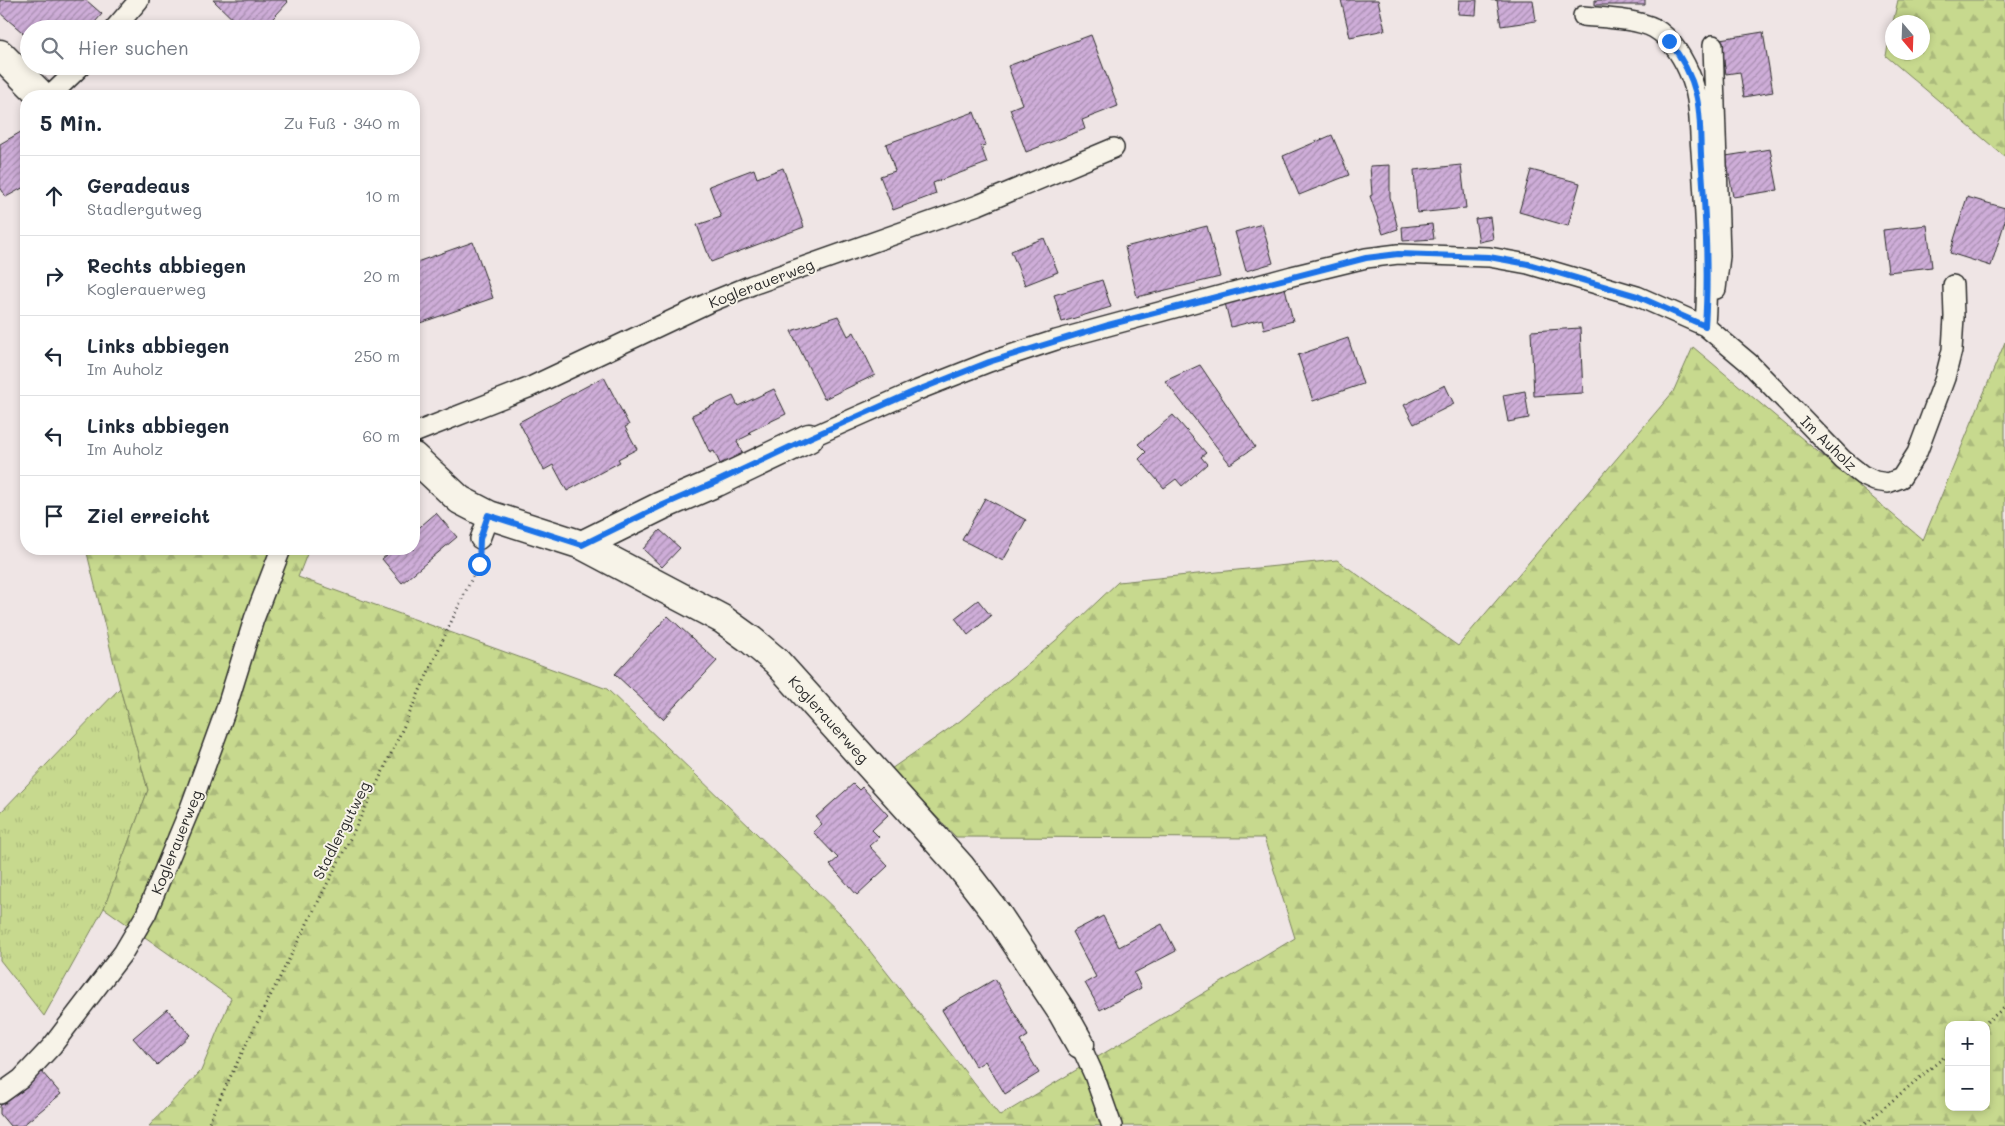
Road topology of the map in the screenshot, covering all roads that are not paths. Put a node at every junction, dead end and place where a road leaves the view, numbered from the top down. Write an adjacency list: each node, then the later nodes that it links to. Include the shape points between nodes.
1 (139, 0): 3 (lane)
2 (1583, 16): 13 (lane, via 1634,22 1654,28 1682,58 1692,79 1697,97 1702,170)
3 (122, 20)
4 (1713, 45): 13 (lane, via 1720,256)
5 (0, 54): 6 (street)
6 (20, 74)
7 (21, 75): 9 (street)
8 (72, 75): 10 (lane)
9 (36, 90)
10 (56, 90)
11 (1114, 148): 14 (lane, Koglerauerweg, via 978,205 752,285 528,388)
12 (1952, 285): 13 (lane, Im Auholz, via 1952,350 1945,378 1917,453 1901,478 1888,483 1862,475 1843,460 1749,363)
13 (1705, 326): 15 (lane, Im Auholz, via 1637,296 1528,264 1489,257 1398,254 1283,278 1056,340 913,392)
14 (420, 431)
15 (809, 438): 17 (street, Im Auholz)
16 (420, 463): 17 (street, Koglerauerweg, via 484,527)
17 (582, 545): 19 (street, Koglerauerweg, via 722,619 776,662 960,866 997,914)
18 (278, 555): 20 (lane, Koglerauerweg, via 189,811 146,914 123,953 52,1046 21,1079)
19 (1080, 1044): 21 (lane, Koglerauerweg)
20 (0, 1094)
21 (1112, 1126)

